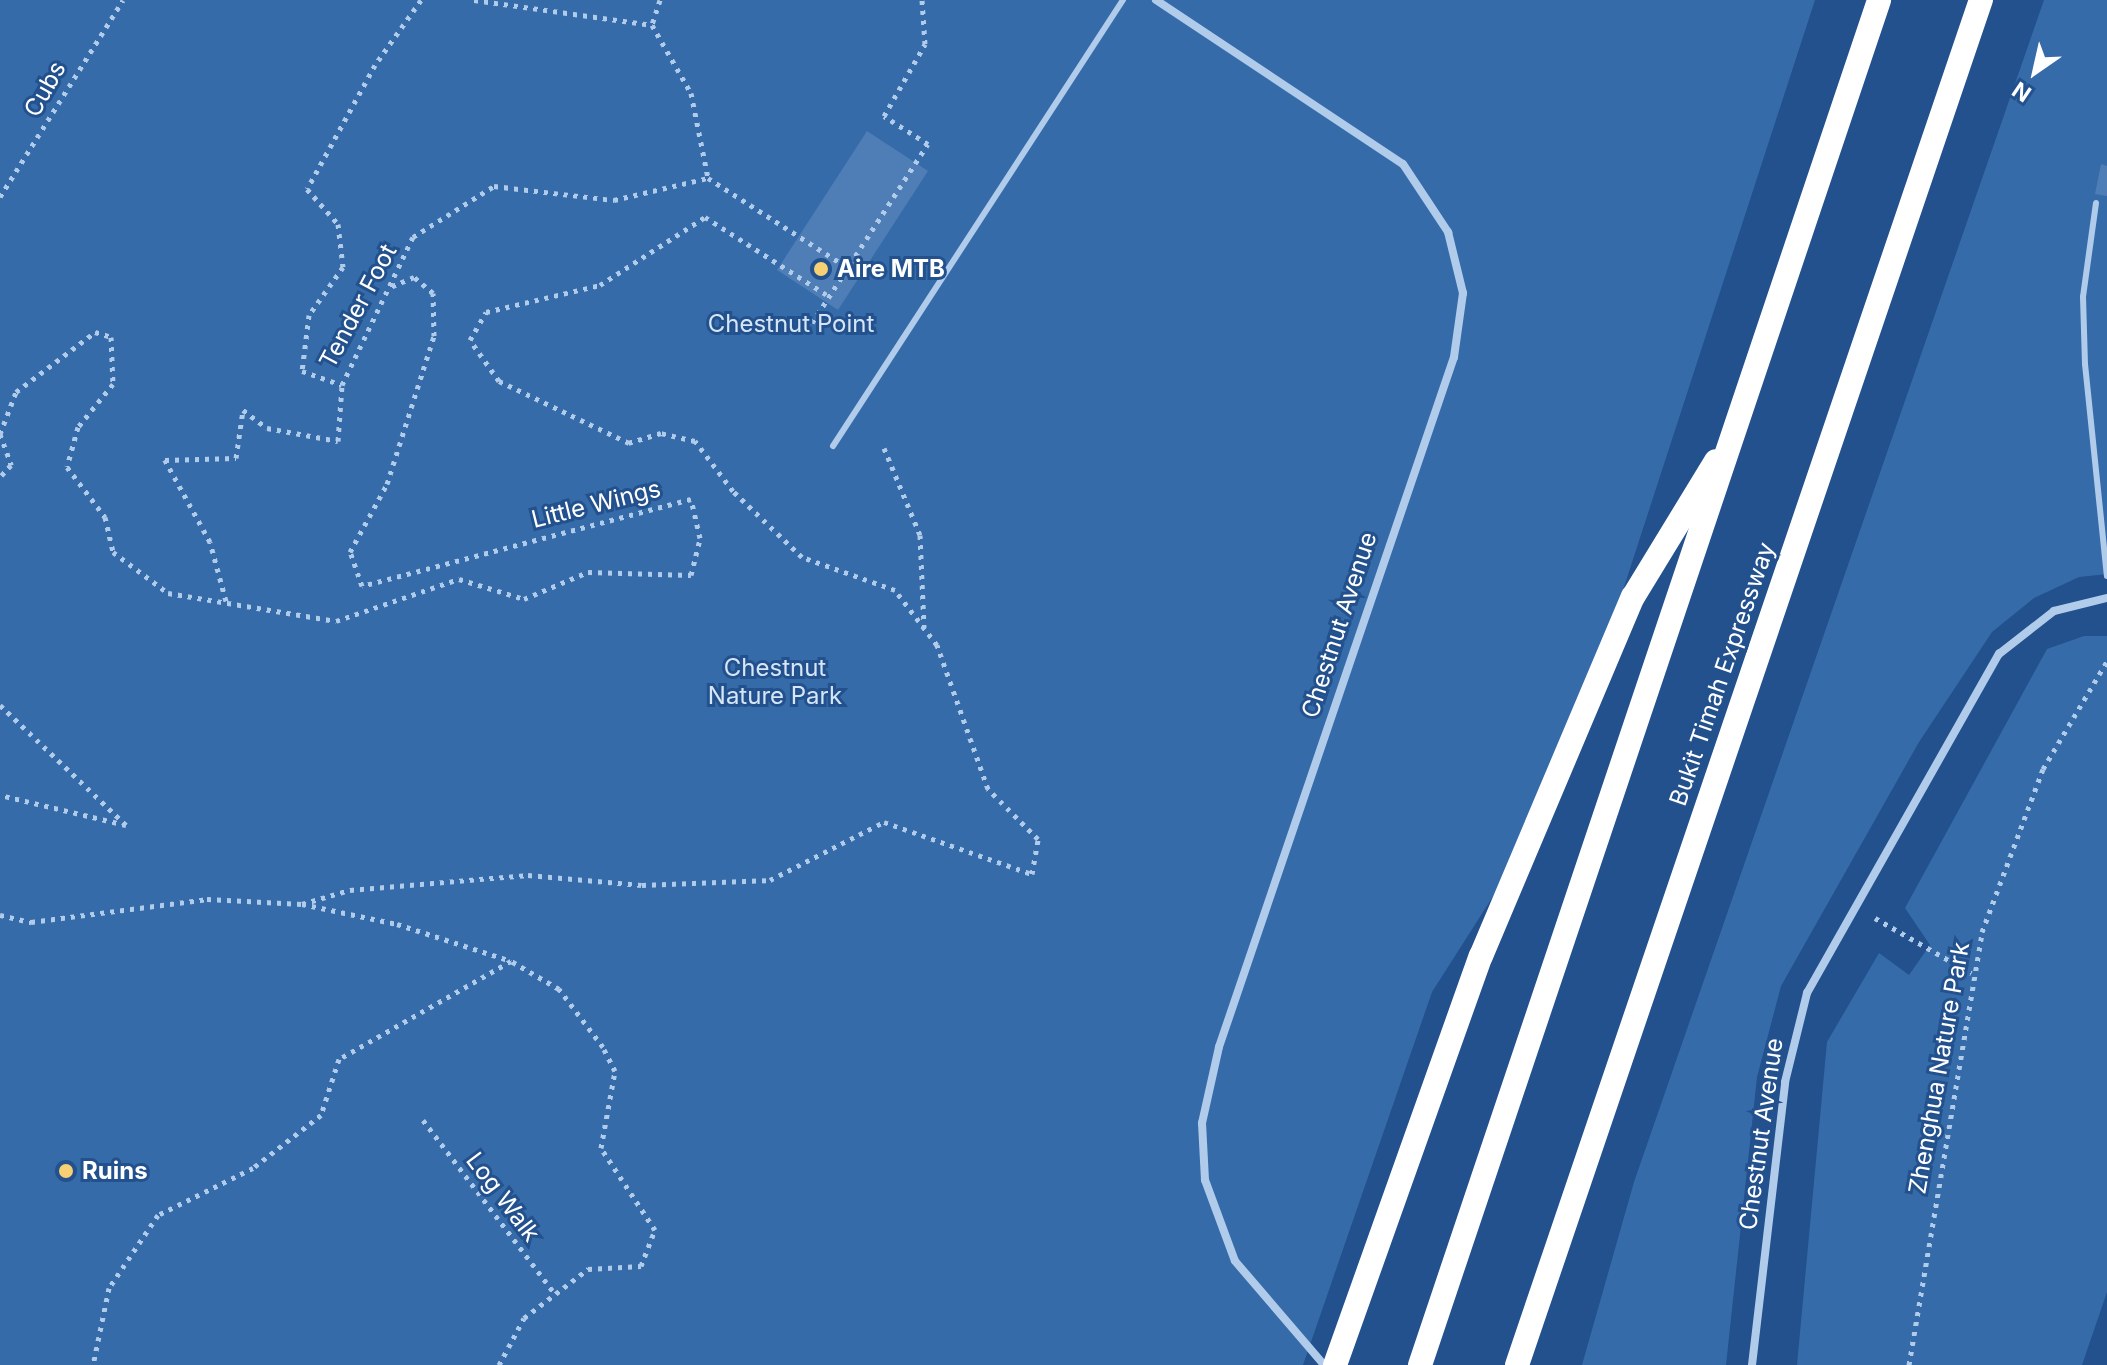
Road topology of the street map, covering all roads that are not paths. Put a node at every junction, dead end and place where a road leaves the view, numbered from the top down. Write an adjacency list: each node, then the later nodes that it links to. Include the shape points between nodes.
1 (1123, 0): 7 (lane)
2 (1156, 0): 11 (street, Chestnut Avenue, via 1403,164 1448,232 1463,293 1454,357 1219,1047 1202,1123 1205,1180 1235,1261)
3 (1879, 0): 6 (highway)
4 (1981, 0): 13 (highway, Bukit Timah Expressway)
5 (2096, 203): 8 (lane, via 2084,310 2091,465)
6 (1738, 425): 10 (highway); 12 (highway, via 1633,597 1481,956)
7 (833, 446)
8 (2107, 576)
9 (2107, 598): 14 (street, Chestnut Avenue, via 2054,611 1999,654 1807,993 1794,1034)
10 (1421, 1360)
11 (1324, 1365)
12 (1335, 1365)
13 (1517, 1365)
14 (1752, 1365)

